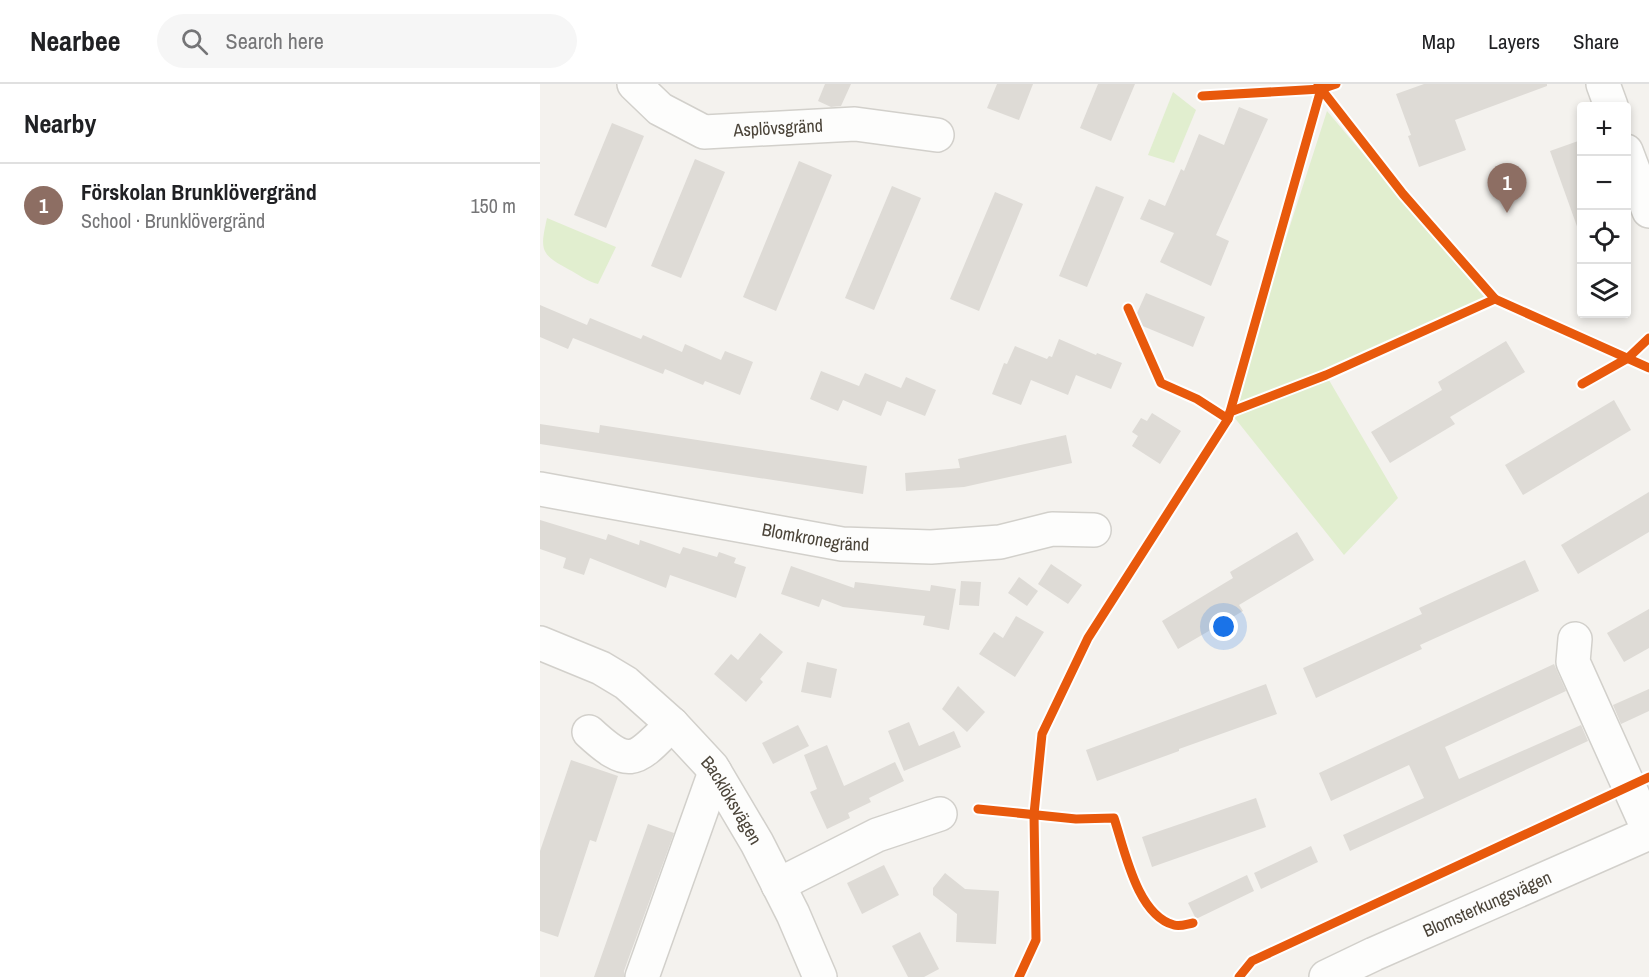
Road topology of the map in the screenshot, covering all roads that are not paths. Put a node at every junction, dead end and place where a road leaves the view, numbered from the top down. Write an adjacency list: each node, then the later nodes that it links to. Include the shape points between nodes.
1 (634, 84): 4 (street, Asplövsgränd, via 660,109 704,132 855,124)
2 (1603, 84): 3 (street)
3 (1610, 102)
4 (937, 135)
5 (1628, 156): 6 (street)
6 (1649, 211)
7 (540, 489): 8 (street, Blomkronegränd, via 842,544 931,547 1000,542 1052,529)
8 (1095, 531)
9 (1575, 639): 15 (street, Blomsterkungsvägen, via 1573,662)
10 (540, 643): 11 (street, Backlöksvägen, via 601,668 626,683)
11 (672, 724): 12 (street, via 634,758 611,752); 13 (street, Backlöksvägen)
12 (589, 732)
13 (715, 772): 16 (street, Backlöksvägen); 17 (street)
14 (940, 814): 16 (street, via 877,836)
15 (1649, 832): 19 (street, Blomsterkungsvägen)
16 (778, 885): 18 (street, Backlöksvägen)
17 (642, 977)
18 (820, 977)
19 (1326, 977)

